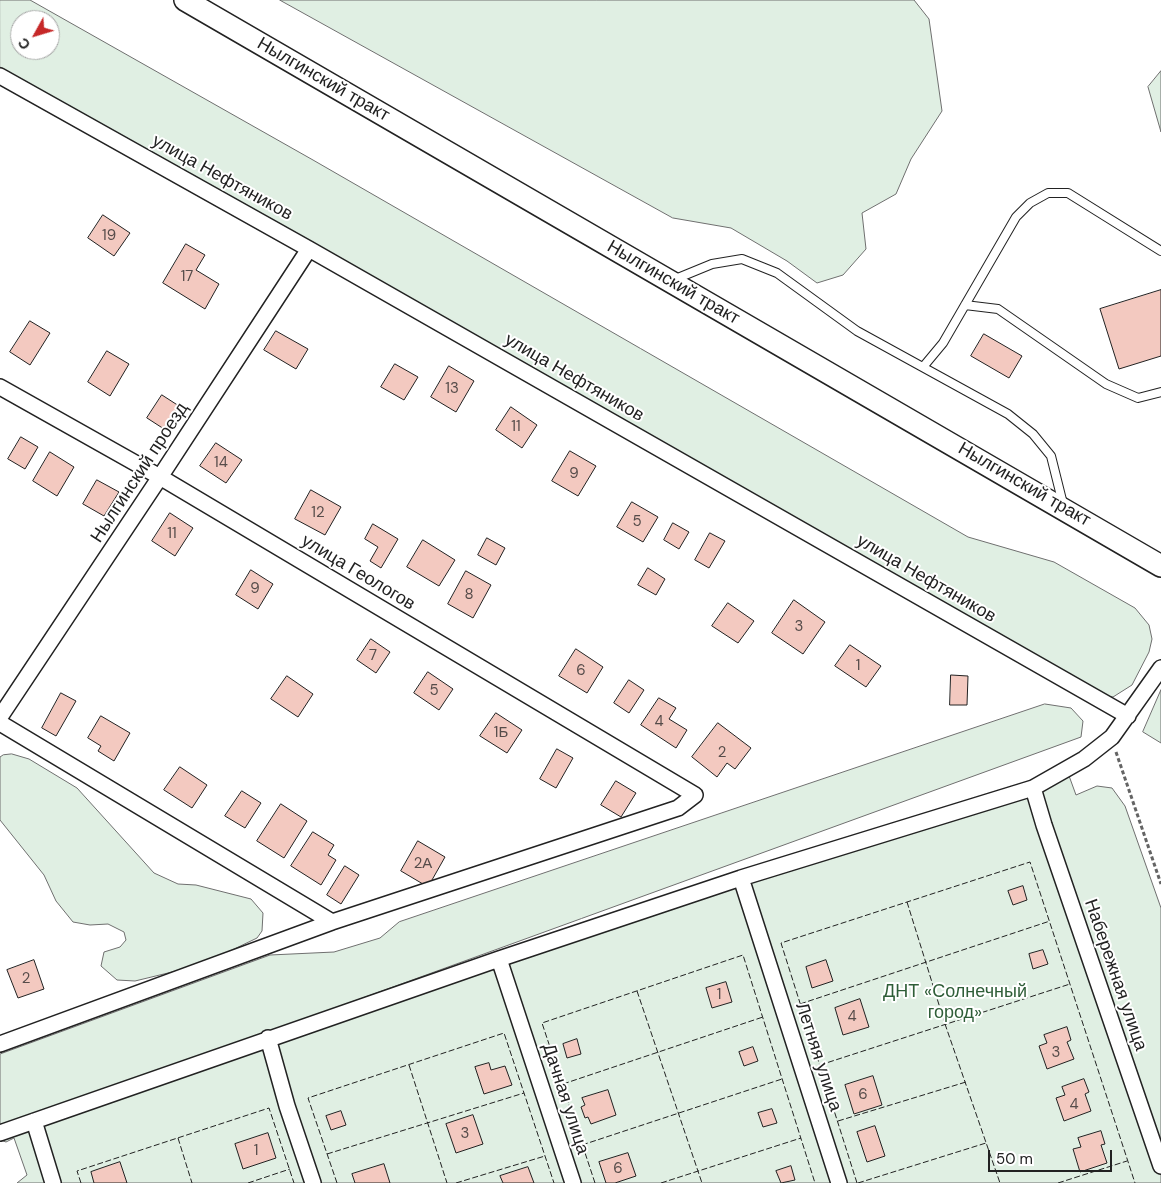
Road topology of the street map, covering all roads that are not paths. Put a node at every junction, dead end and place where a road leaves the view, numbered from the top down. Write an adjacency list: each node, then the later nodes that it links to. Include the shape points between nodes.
1 (185, 0): 5 (main road, Нылгинский тракт)
2 (0, 76): 3 (street, улица Нефтяников)
3 (310, 249): 10 (street, Нылгинский проезд); 14 (street, улица Нефтяников)
4 (1161, 251): 6 (lane, via 1068,193 1048,193 1030,203 1016,217)
5 (670, 281): 7 (lane, via 712,264 742,259 777,273 857,332); 11 (main road, Нылгинский тракт)
6 (965, 305): 7 (lane); 9 (lane, via 998,309 1106,384 1138,398)
7 (924, 368): 11 (lane, via 1008,414 1033,434 1051,456)
8 (0, 387): 10 (street, улица Геологов)
9 (1161, 392)
10 (160, 477): 15 (street, Нылгинский проезд); 19 (street, улица Геологов, via 695,795 678,808)
11 (1064, 508): 12 (main road, Нылгинский тракт)
12 (1161, 566)
13 (1161, 668): 14 (street)
14 (1128, 716): 17 (street, via 1112,737 1084,759)
15 (0, 717)
16 (0, 723): 19 (street)
17 (1033, 788): 18 (street); 25 (street, Набережная улица)
18 (741, 878): 20 (street); 29 (street, Летняя улица)
19 (332, 922): 22 (street)
20 (499, 959): 21 (street); 28 (street, Дачная улица)
21 (268, 1038): 23 (street); 27 (street)
22 (0, 1044)
23 (34, 1121): 24 (street); 26 (street)
24 (0, 1133)
25 (1161, 1166)
26 (53, 1183)
27 (313, 1183)
28 (573, 1183)
29 (839, 1183)

